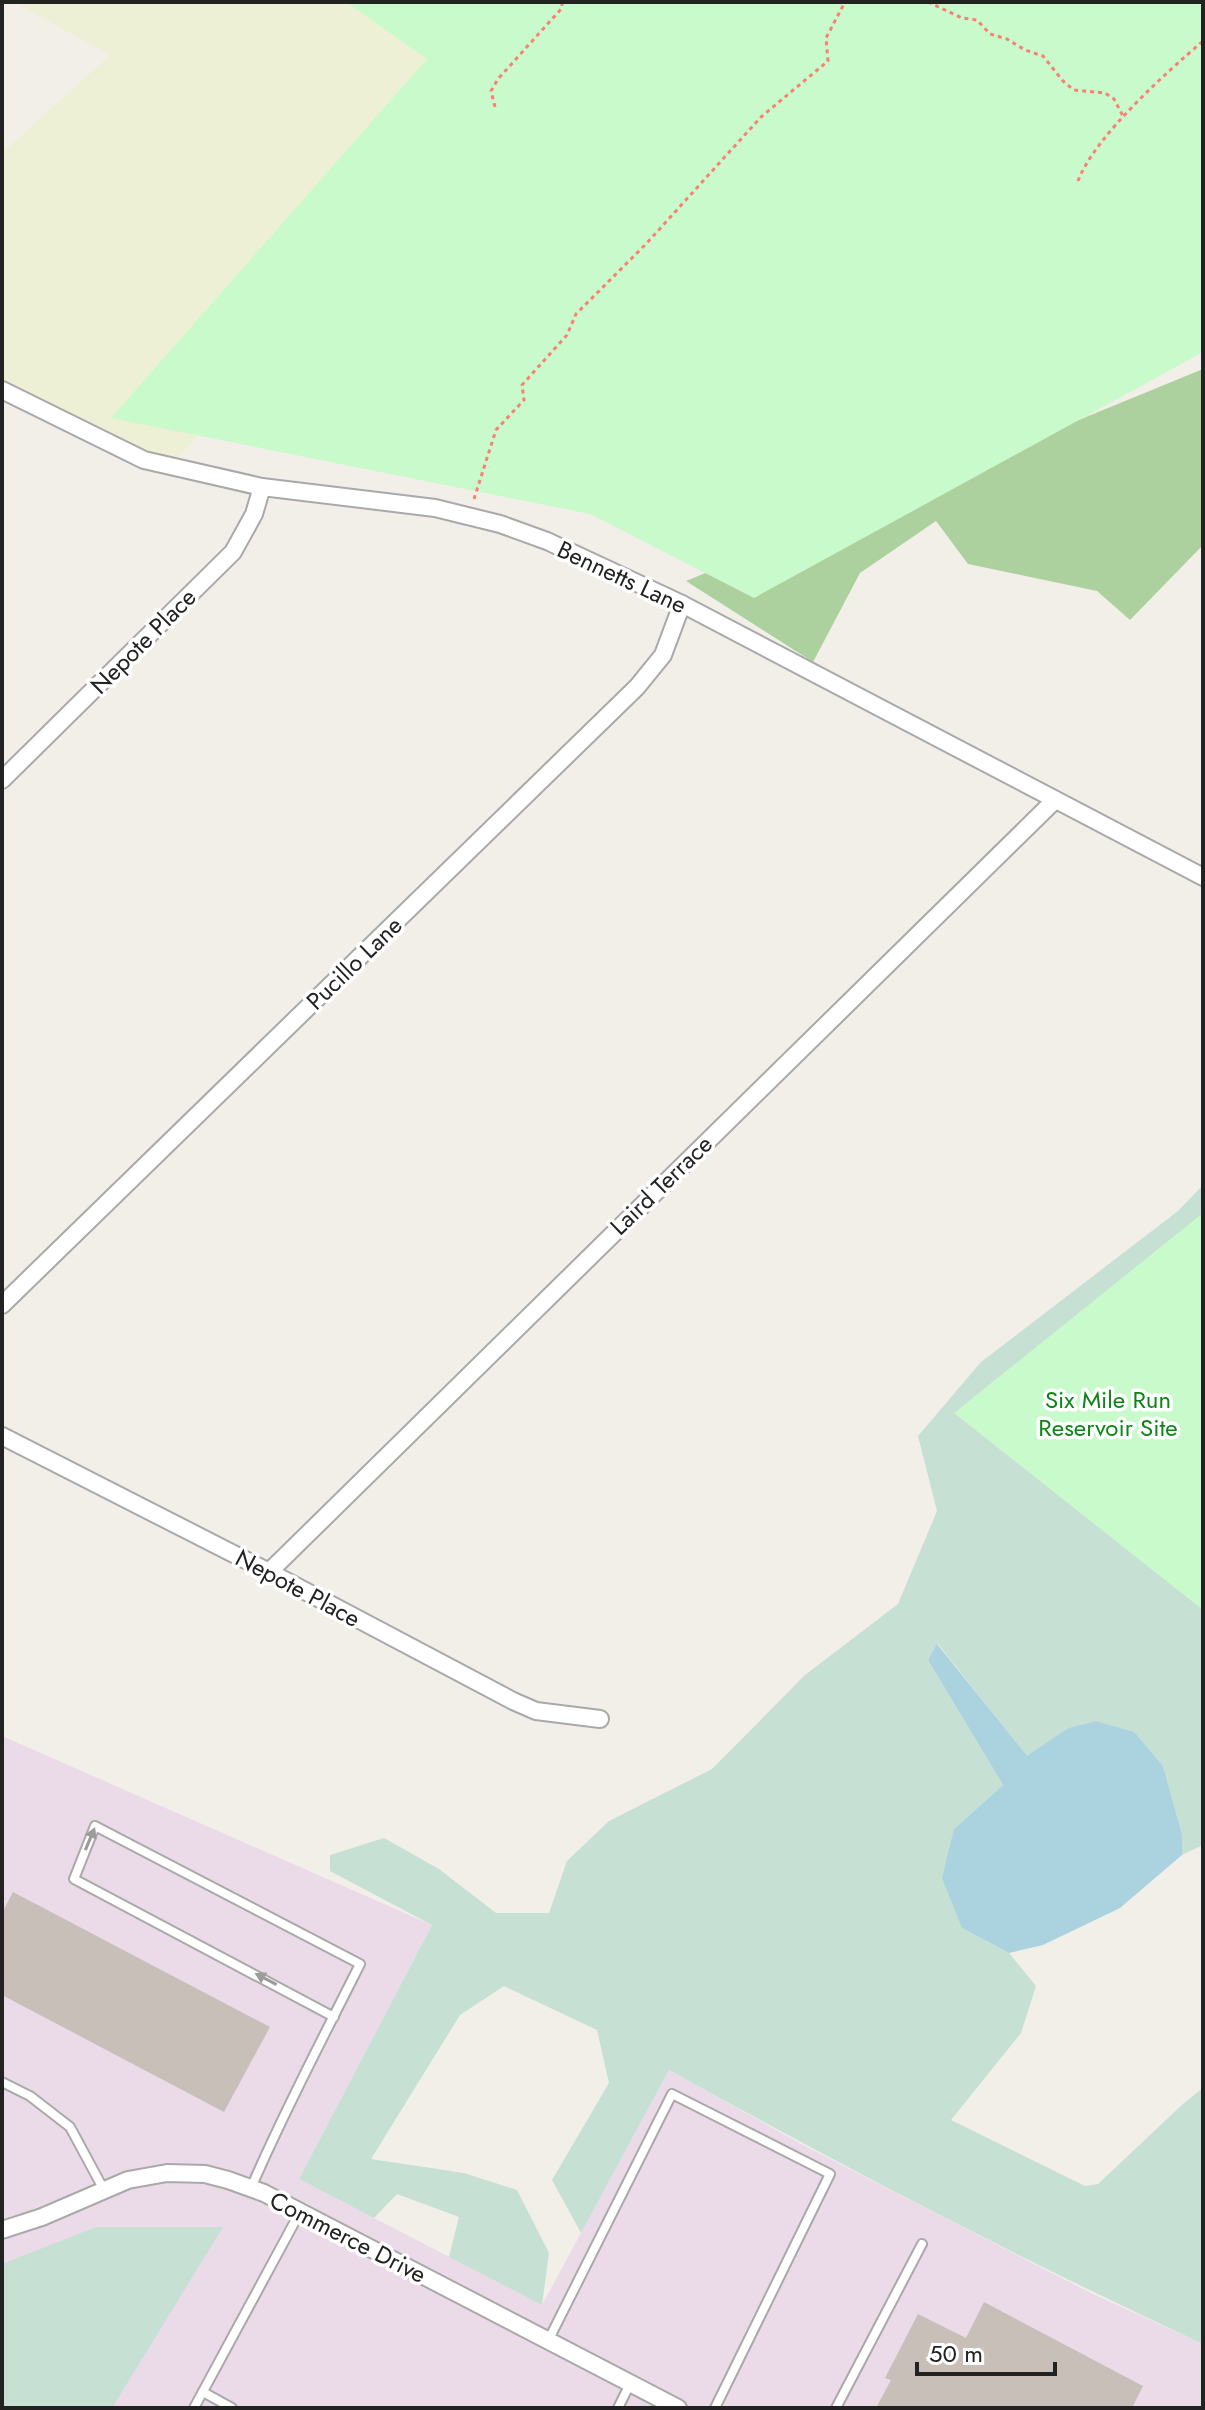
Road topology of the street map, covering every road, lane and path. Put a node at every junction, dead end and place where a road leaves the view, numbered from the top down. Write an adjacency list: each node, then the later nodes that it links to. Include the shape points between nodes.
1 (562, 2): 5 (path, via 498,79 491,91)
2 (845, 2): 10 (path, via 826,38 828,61 761,117 576,314 567,335 522,385 524,400 496,430)
3 (928, 2): 6 (path, via 977,20 990,34 1043,56 1074,90 1114,99)
4 (1203, 41): 6 (path)
5 (495, 107)
6 (1124, 118): 7 (path, via 1085,163)
7 (1078, 181)
8 (2, 390): 9 (street, Bennetts Lane, via 144,460)
9 (262, 487): 10 (street, Bennetts Lane); 12 (street, Nepote Place, via 233,552)
10 (469, 516): 11 (street, Bennetts Lane, via 547,541)
11 (682, 604): 13 (street, Bennetts Lane); 15 (street, Pucillo Lane, via 663,655 637,687)
12 (2, 780)
13 (1055, 800): 14 (street, Bennetts Lane); 17 (street, Laird Terrace)
14 (1203, 877)
15 (2, 1305)
16 (2, 1436): 17 (street, Nepote Place)
17 (269, 1572): 18 (street, Nepote Place, via 513,1701 536,1711)
18 (600, 1719)
19 (334, 2017): 19 (lane, one-way to 19, via 74,1879 95,1826 360,1964); 21 (lane)
20 (2, 2082): 22 (lane, via 70,2127)
21 (251, 2188): 22 (street, Commerce Drive, via 205,2174 167,2173); 23 (street, Commerce Drive)
22 (104, 2190): 24 (street, Commerce Drive)
23 (300, 2212): 26 (street, Commerce Drive); 28 (lane)
24 (2, 2230)
25 (922, 2244): 34 (lane)
26 (548, 2341): 27 (street, Commerce Drive); 33 (lane, via 672,2094 830,2174)
27 (630, 2383): 31 (lane); 32 (street, Commerce Drive)
28 (203, 2392): 29 (lane); 30 (lane)
29 (194, 2408)
30 (232, 2408)
31 (618, 2408)
32 (678, 2408)
33 (715, 2408)
34 (836, 2408)

